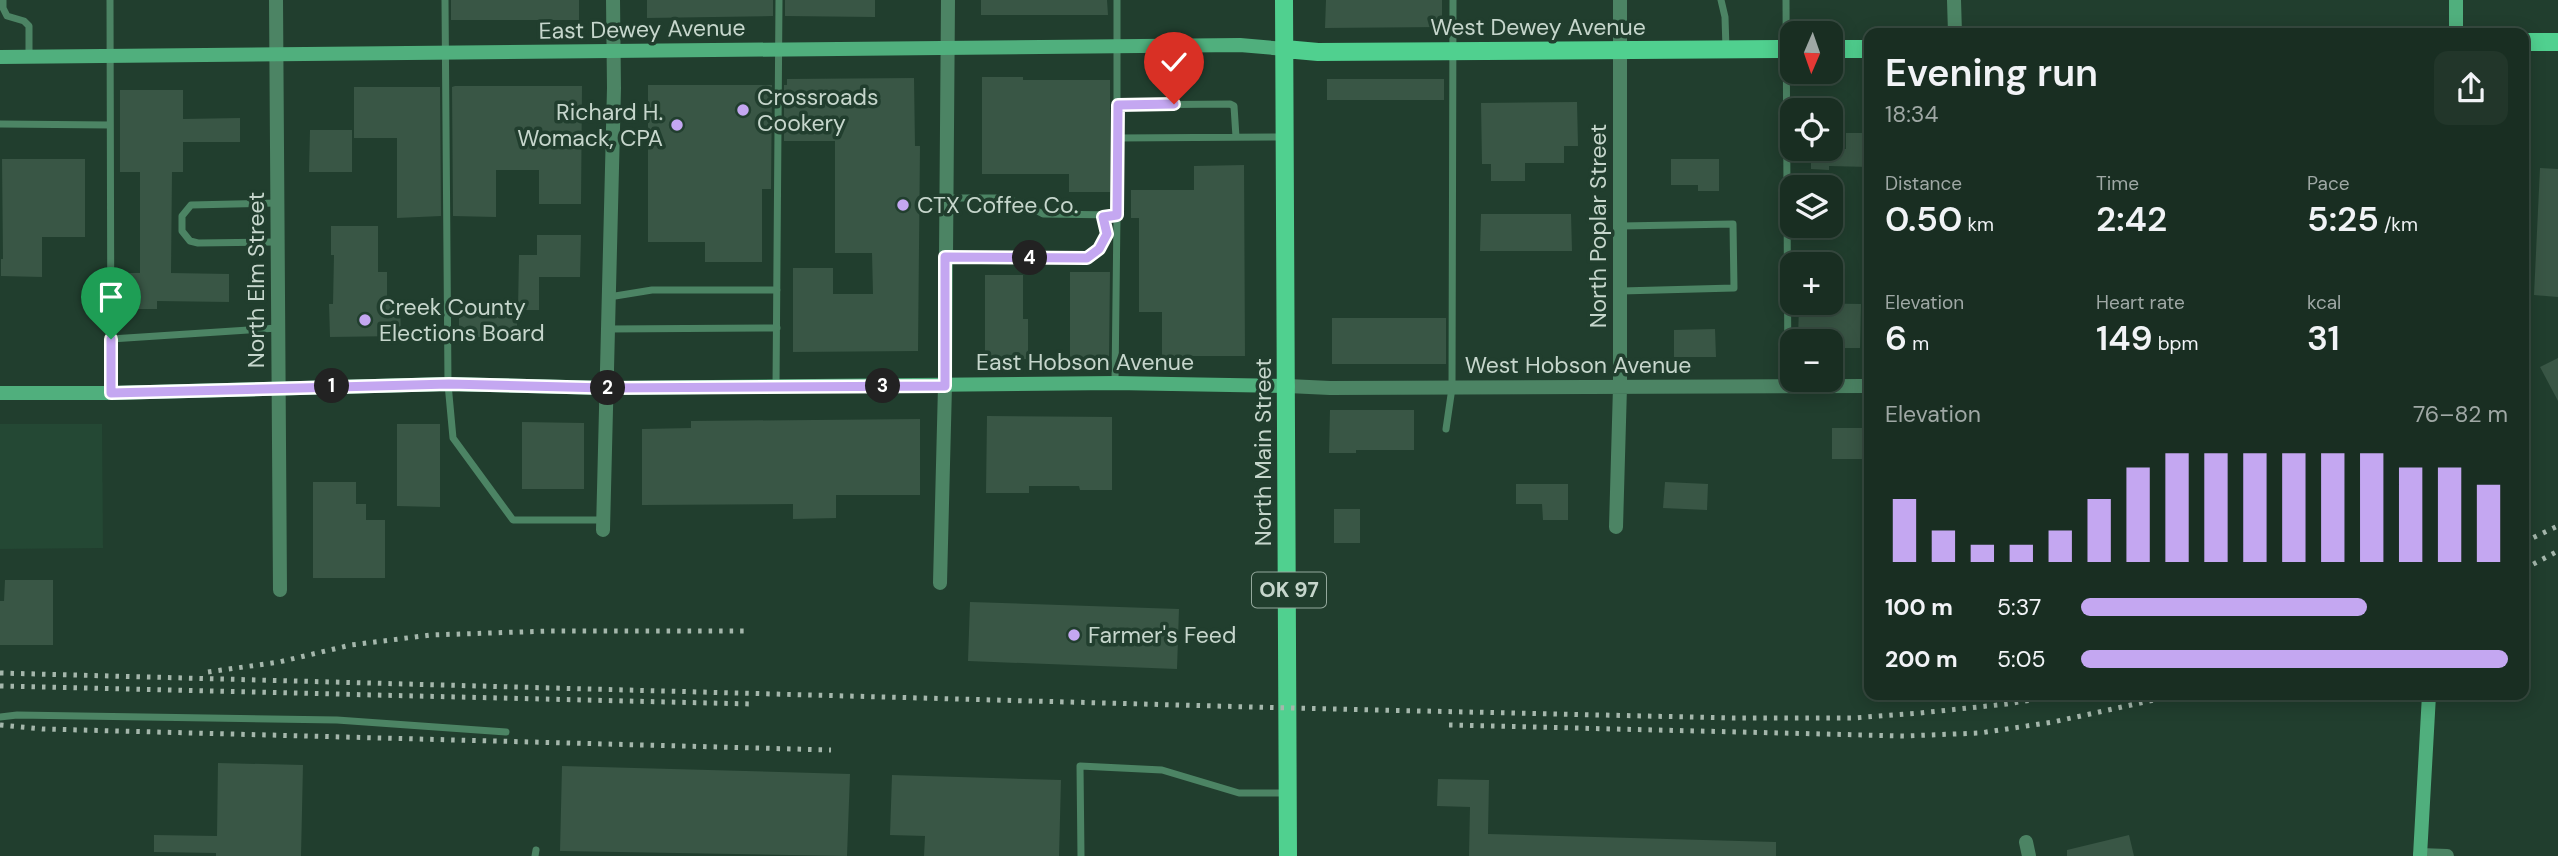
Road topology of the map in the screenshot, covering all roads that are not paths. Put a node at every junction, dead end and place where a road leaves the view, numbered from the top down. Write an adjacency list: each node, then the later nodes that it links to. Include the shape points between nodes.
1 (2, 0): 34 (lane, via 7,16 29,26)
2 (110, 0): 35 (lane)
3 (276, 0): 33 (street, North Elm Street)
4 (445, 0): 32 (lane)
5 (612, 0): 30 (street)
6 (779, 0): 27 (lane)
7 (948, 0): 22 (street)
8 (1117, 0): 21 (lane)
9 (1284, 0): 23 (main road, OK 97)
10 (1452, 0): 31 (lane)
11 (1620, 0): 29 (street, North Poplar Street)
12 (1721, 0): 28 (lane)
13 (1786, 0): 16 (lane)
14 (1954, 0): 17 (street)
15 (2456, 0): 18 (street)
16 (1787, 21)
17 (1955, 28)
18 (2456, 28)
19 (2529, 42): 20 (main road)
20 (2558, 42)
21 (1118, 46): 22 (street, East Dewey Avenue); 23 (street, East Dewey Avenue); 38 (lane)
22 (949, 48): 27 (street, East Dewey Avenue); 44 (street)
23 (1285, 48): 31 (main road, West Dewey Avenue); 41 (main road, North Main Street / OK 97)
24 (1780, 49): 28 (main road, West Dewey Avenue)
25 (1843, 49): 26 (main road)
26 (1864, 49)
27 (780, 50): 30 (street, East Dewey Avenue); 51 (lane)
28 (1726, 50): 29 (main road, West Dewey Avenue)
29 (1621, 51): 31 (main road, West Dewey Avenue); 48 (street, North Poplar Street)
30 (613, 52): 32 (street, East Dewey Avenue); 53 (street)
31 (1453, 52): 69 (lane)
32 (446, 53): 33 (street, East Dewey Avenue); 60 (lane)
33 (277, 55): 35 (street, East Dewey Avenue); 45 (street, North Elm Street)
34 (29, 56): 35 (street, East Dewey Avenue); 36 (street, East Dewey Avenue)
35 (110, 56): 40 (lane)
36 (0, 57)
37 (1789, 84): 57 (lane)
38 (1118, 105): 42 (lane, via 1230,104 1236,112); 43 (lane)
39 (0, 124): 40 (lane)
40 (110, 125): 58 (lane)
41 (1286, 136): 42 (lane); 62 (main road, North Main Street / OK 97)
42 (1236, 137): 43 (lane)
43 (1118, 138): 46 (lane)
44 (946, 198): 47 (lane, via 1000,198 1044,214 1097,213); 50 (street)
45 (278, 202): 49 (street, North Elm Street); 49 (lane, via 191,205 182,216 182,231 190,241)
46 (1117, 215): 47 (lane); 59 (lane)
47 (1103, 217): 50 (lane, via 1107,234 1087,258)
48 (1621, 226): 52 (street, North Poplar Street); 52 (lane, via 1733,224 1734,288)
49 (278, 242): 54 (street, North Elm Street)
50 (945, 257): 61 (street)
51 (777, 290): 53 (lane, via 652,290); 55 (lane)
52 (1621, 291): 66 (street, North Poplar Street)
53 (610, 297): 56 (street)
54 (279, 328): 58 (lane); 64 (street, North Elm Street)
55 (777, 328): 56 (lane); 65 (lane)
56 (608, 329): 68 (street)
57 (1788, 329)
58 (111, 339): 72 (lane)
59 (1115, 383): 61 (street, East Hobson Avenue); 62 (street, East Hobson Avenue)
60 (449, 384): 64 (street, East Hobson Avenue); 68 (street, East Hobson Avenue); 74 (lane, via 453,439 513,520)
61 (945, 386): 65 (street, East Hobson Avenue); 76 (street)
62 (1287, 386): 69 (street, West Hobson Avenue); 81 (main road, North Main Street / OK 97)
63 (1864, 386): 67 (street, West Hobson Avenue)
64 (279, 387): 72 (street, East Hobson Avenue); 77 (street, North Elm Street)
65 (776, 387): 68 (street, East Hobson Avenue)
66 (1620, 387): 69 (street, West Hobson Avenue); 70 (street, West Hobson Avenue); 75 (street, North Poplar Street)
67 (1843, 387)
68 (605, 388): 74 (street)
69 (1452, 388): 73 (lane)
70 (1780, 388)
71 (0, 393): 72 (street, East Hobson Avenue)
72 (111, 393)
73 (1446, 429)
74 (603, 525)
75 (1616, 527)
76 (940, 583)
77 (280, 590)
78 (2429, 700): 82 (street)
79 (0, 717): 80 (lane, via 337,720)
80 (506, 733)
81 (1290, 793): 83 (lane, via 1238,793 1162,770 1080,766); 84 (main road, North Main Street / OK 97)
82 (2420, 855): 85 (street)
83 (1081, 856)
84 (1288, 856)
85 (2447, 856)

